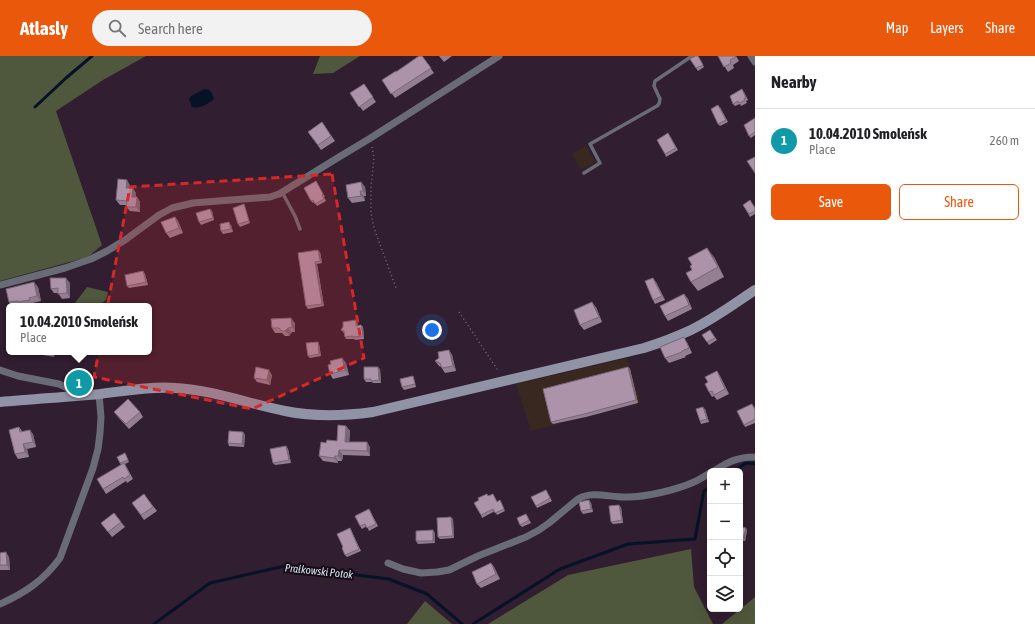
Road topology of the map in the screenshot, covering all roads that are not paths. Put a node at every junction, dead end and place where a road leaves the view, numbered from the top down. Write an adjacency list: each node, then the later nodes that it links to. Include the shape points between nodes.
1 (499, 56): 6 (street)
2 (692, 56): 5 (lane, via 656,81 654,86 660,99 657,106 590,144 600,163)
3 (751, 56): 4 (street)
4 (755, 62)
5 (584, 173)
6 (282, 192): 7 (lane); 8 (street, via 270,197 193,203 172,208 126,240 90,259)
7 (300, 229)
8 (0, 285)
9 (755, 290): 11 (street, via 719,315 666,341 389,409 340,415 303,414 174,387)
10 (0, 370): 12 (street, via 66,386)
11 (99, 394): 12 (street); 18 (street, via 101,417 98,449 60,558 34,585)
12 (74, 395): 13 (street)
13 (0, 402)
14 (755, 457): 15 (street, via 730,461)
15 (719, 468)
16 (707, 475): 17 (street, via 675,489 639,496 583,496 539,530 449,570 421,573)
17 (388, 563)
18 (0, 604)

